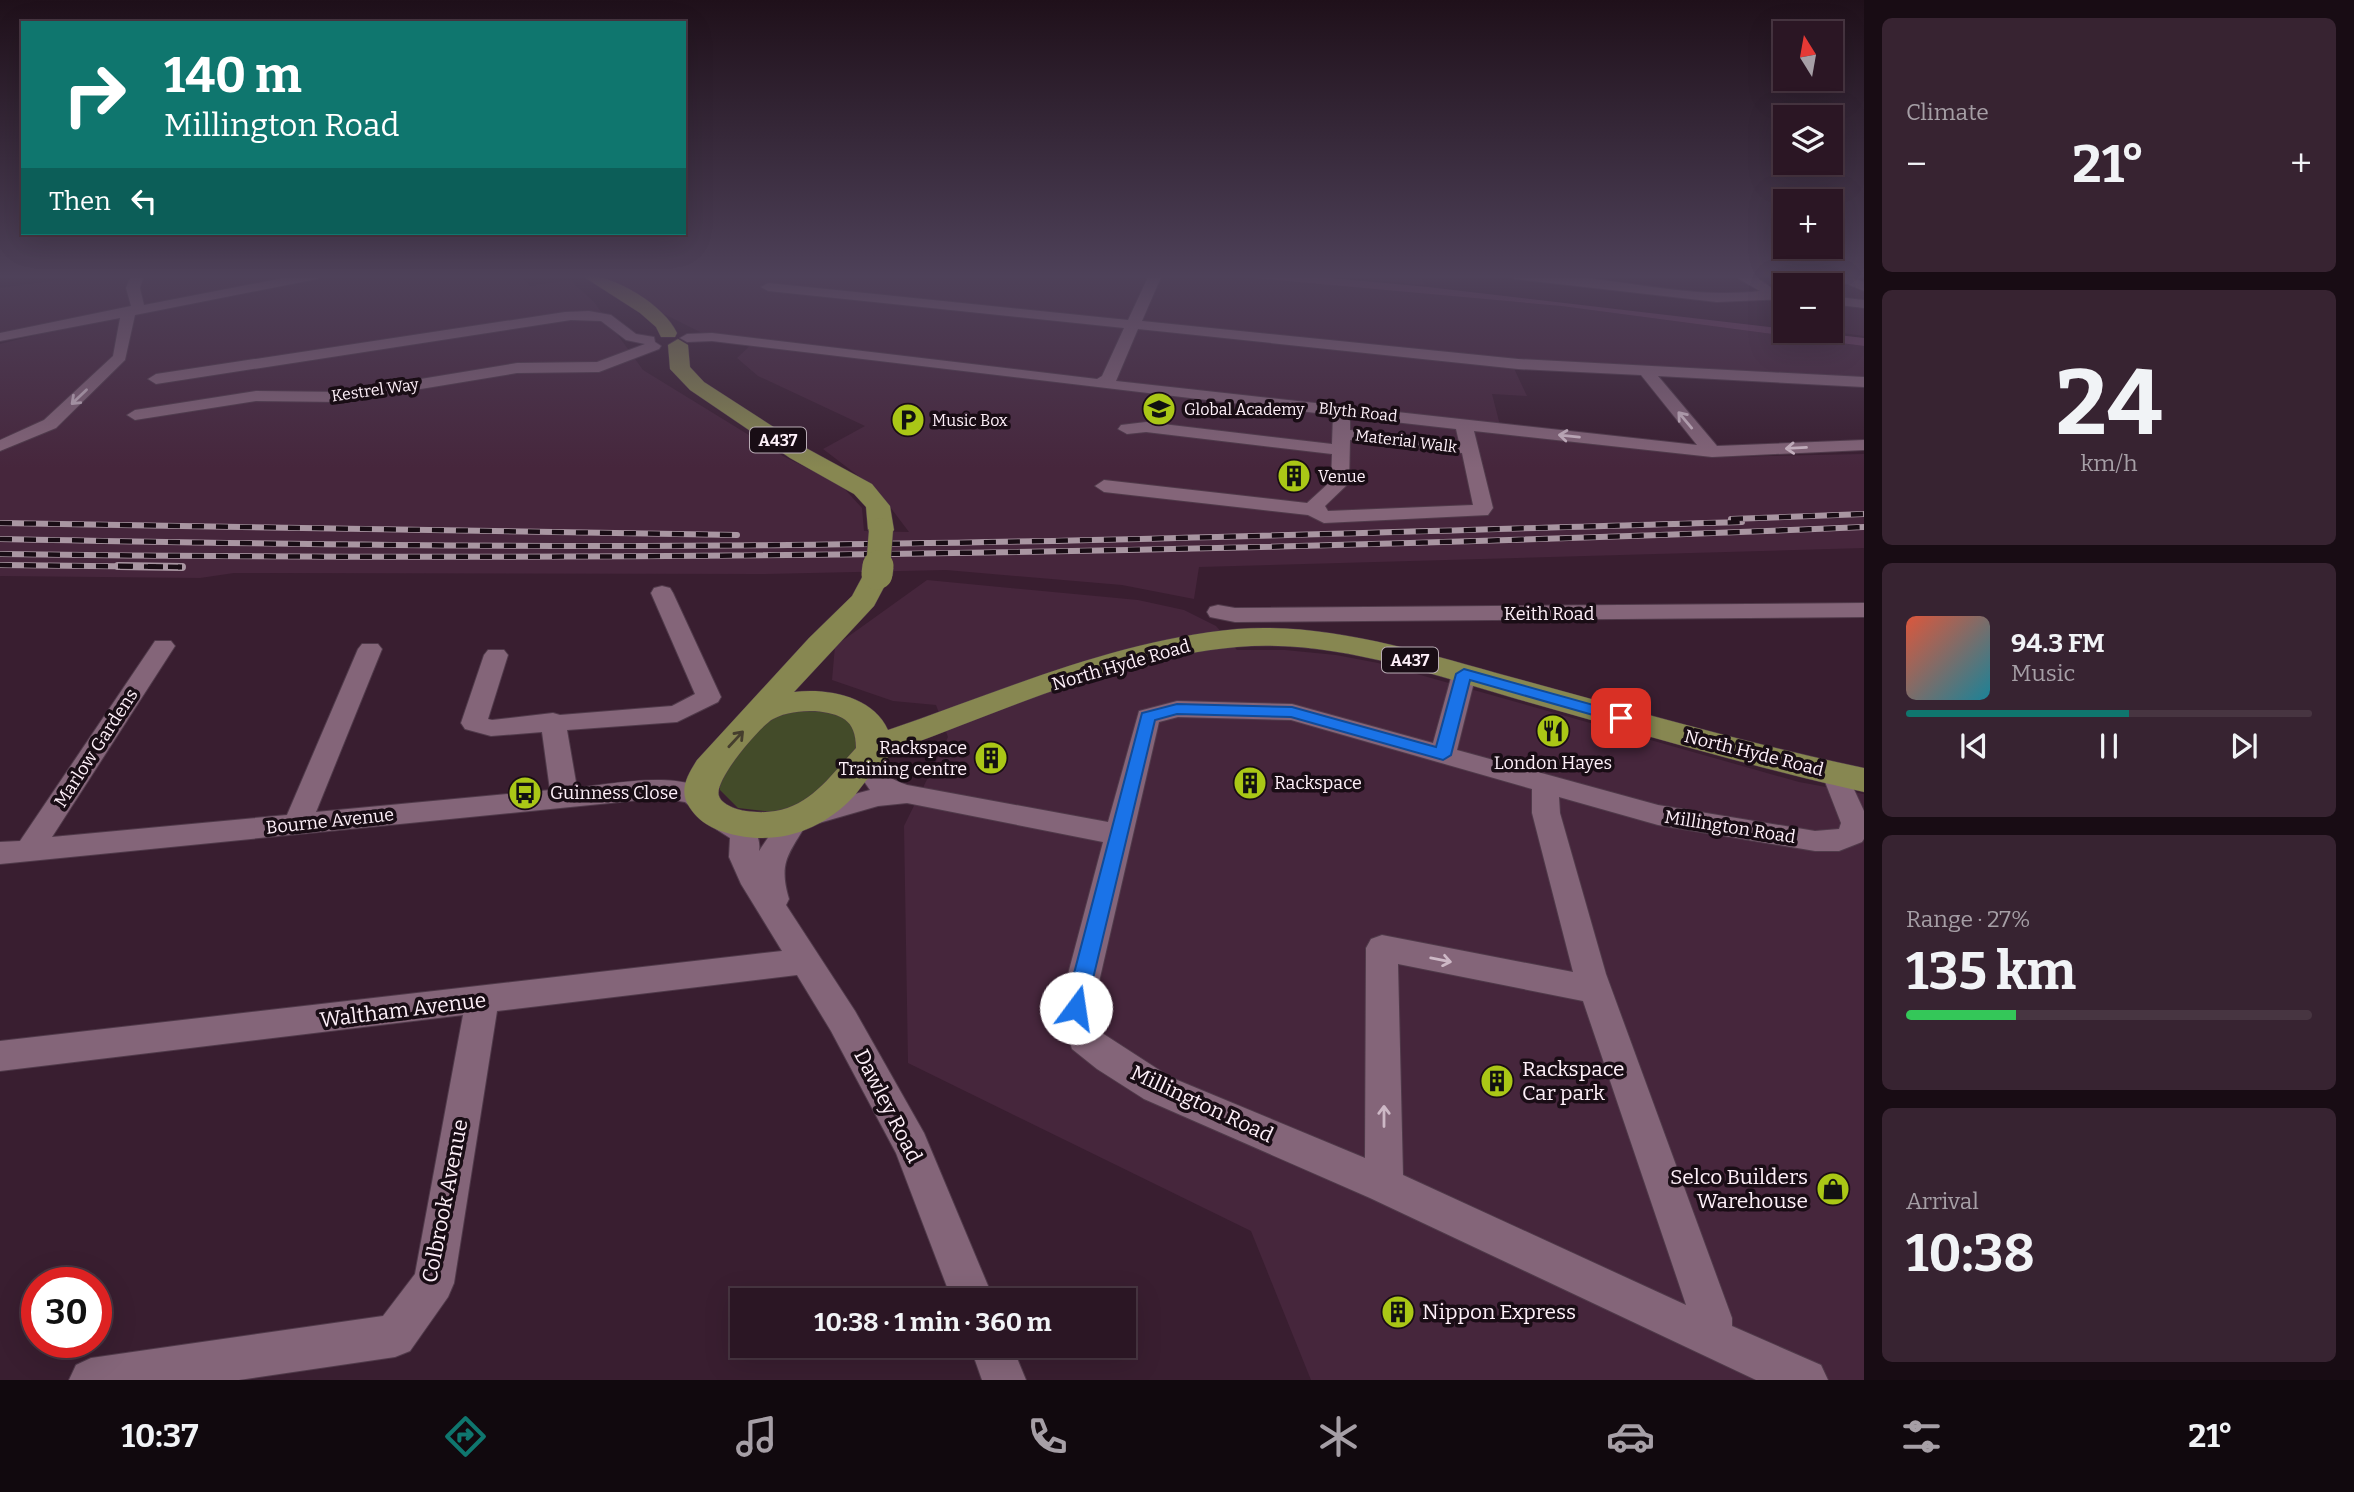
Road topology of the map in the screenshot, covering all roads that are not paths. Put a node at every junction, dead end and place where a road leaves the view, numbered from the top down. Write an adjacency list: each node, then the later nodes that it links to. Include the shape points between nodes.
1 (125, 339): 21 (street, one-way to 21, via 121,357 59,418)
2 (413, 339): 12 (street)
3 (644, 339): 9 (street)
4 (668, 339): 9 (main road, A437)
5 (708, 339): 9 (street, Blyth Road)
6 (732, 339): 14 (street, Blyth Road)
7 (1128, 339): 14 (street, via 1109,379)
8 (1282, 339): 11 (street, via 1518,364)
9 (669, 344): 10 (street, Kestrel Way); 10 (street, Blyth Road); 32 (main road, A437, bridge, via 680,369 696,386 863,489 878,506 877,574 864,600)
10 (628, 358): 16 (street, Kestrel Way, via 599,368 517,368 342,397 256,396)
11 (1646, 371): 13 (street); 23 (street, one-way to 11)
12 (156, 379)
13 (1864, 382)
14 (1101, 383): 15 (street, Blyth Road)
15 (1342, 411): 17 (street, Blyth Road); 19 (street)
16 (135, 415)
17 (1464, 424): 22 (street); 23 (street, Blyth Road, one-way to 17)
18 (1126, 429): 19 (street, Material Walk)
19 (1341, 442): 22 (street, Material Walk); 25 (street, via 1340,483 1315,505)
20 (1864, 445): 23 (street, Blyth Road, one-way to 23)
21 (0, 446)
22 (1470, 449): 25 (street, via 1481,512 1324,517)
23 (1712, 452)
24 (1104, 486): 25 (street)
25 (1316, 510)
26 (662, 593): 37 (street, via 709,697 677,713)
27 (1864, 610): 28 (street, Keith Road)
28 (1230, 617)
29 (163, 646): 50 (street, Marlow Gardens)
30 (369, 649): 48 (street)
31 (496, 655): 37 (street, via 474,723 491,728)
32 (804, 662): 34 (main road, via 809,687); 35 (main road, A437)
33 (1464, 674): 36 (main road, North Hyde Road / A437, via 1338,644 1240,638 1131,658); 39 (street); 41 (main road, North Hyde Road / A437)
34 (842, 708): 35 (main road, via 798,700); 36 (main road, North Hyde Road / A437, via 892,716); 38 (main road, via 865,719 872,731)
35 (762, 711): 40 (main road, one-way to 35)
36 (954, 717): 38 (main road, North Hyde Road / A437, via 937,727 883,743)
37 (553, 721): 45 (street)
38 (868, 755): 44 (street, via 871,776 881,786); 47 (main road, Dawley Road, via 820,808)
39 (1443, 755): 42 (street, Millington Road); 49 (street, Millington Road, via 1292,712 1177,709 1148,717)
40 (709, 768): 43 (street, Bourne Avenue); 46 (main road, via 701,790)
41 (1849, 777): 42 (street, Millington Road, via 1855,823 1852,835 1828,842 1675,819)
42 (1545, 785): 54 (street, via 1546,813)
43 (660, 789): 45 (street, Bourne Avenue); 46 (street, Bourne Avenue, via 692,794)
44 (907, 794): 47 (street, via 869,799); 49 (street)
45 (565, 797): 48 (street, Bourne Avenue)
46 (712, 810): 47 (main road, via 764,826); 52 (street, Dawley Road, via 742,832 744,857 756,884)
47 (799, 819): 52 (street, Dawley Road, via 768,863 768,880)
48 (297, 825): 50 (street, Bourne Avenue)
49 (1120, 835): 57 (street, Millington Road, via 1076,1008 1084,1039 1157,1088)
50 (29, 850): 51 (street, Bourne Avenue)
51 (0, 853)
52 (782, 922): 53 (street, Dawley Road)
53 (807, 961): 55 (street, Waltham Avenue); 58 (street, Dawley Road, via 911,1145)
54 (1595, 990): 57 (street, one-way to 54, via 1382,948); 59 (street, via 1711,1318)
55 (482, 1001): 56 (street, Waltham Avenue); 61 (street, Colbrook Avenue, via 433,1283 395,1336)
56 (0, 1056)
57 (1384, 1185): 59 (street, Millington Road)
58 (967, 1288)
59 (1710, 1338): 63 (street, Millington Road)
60 (995, 1358): 62 (street)
61 (91, 1380)
62 (1004, 1380)
63 (1806, 1380)

